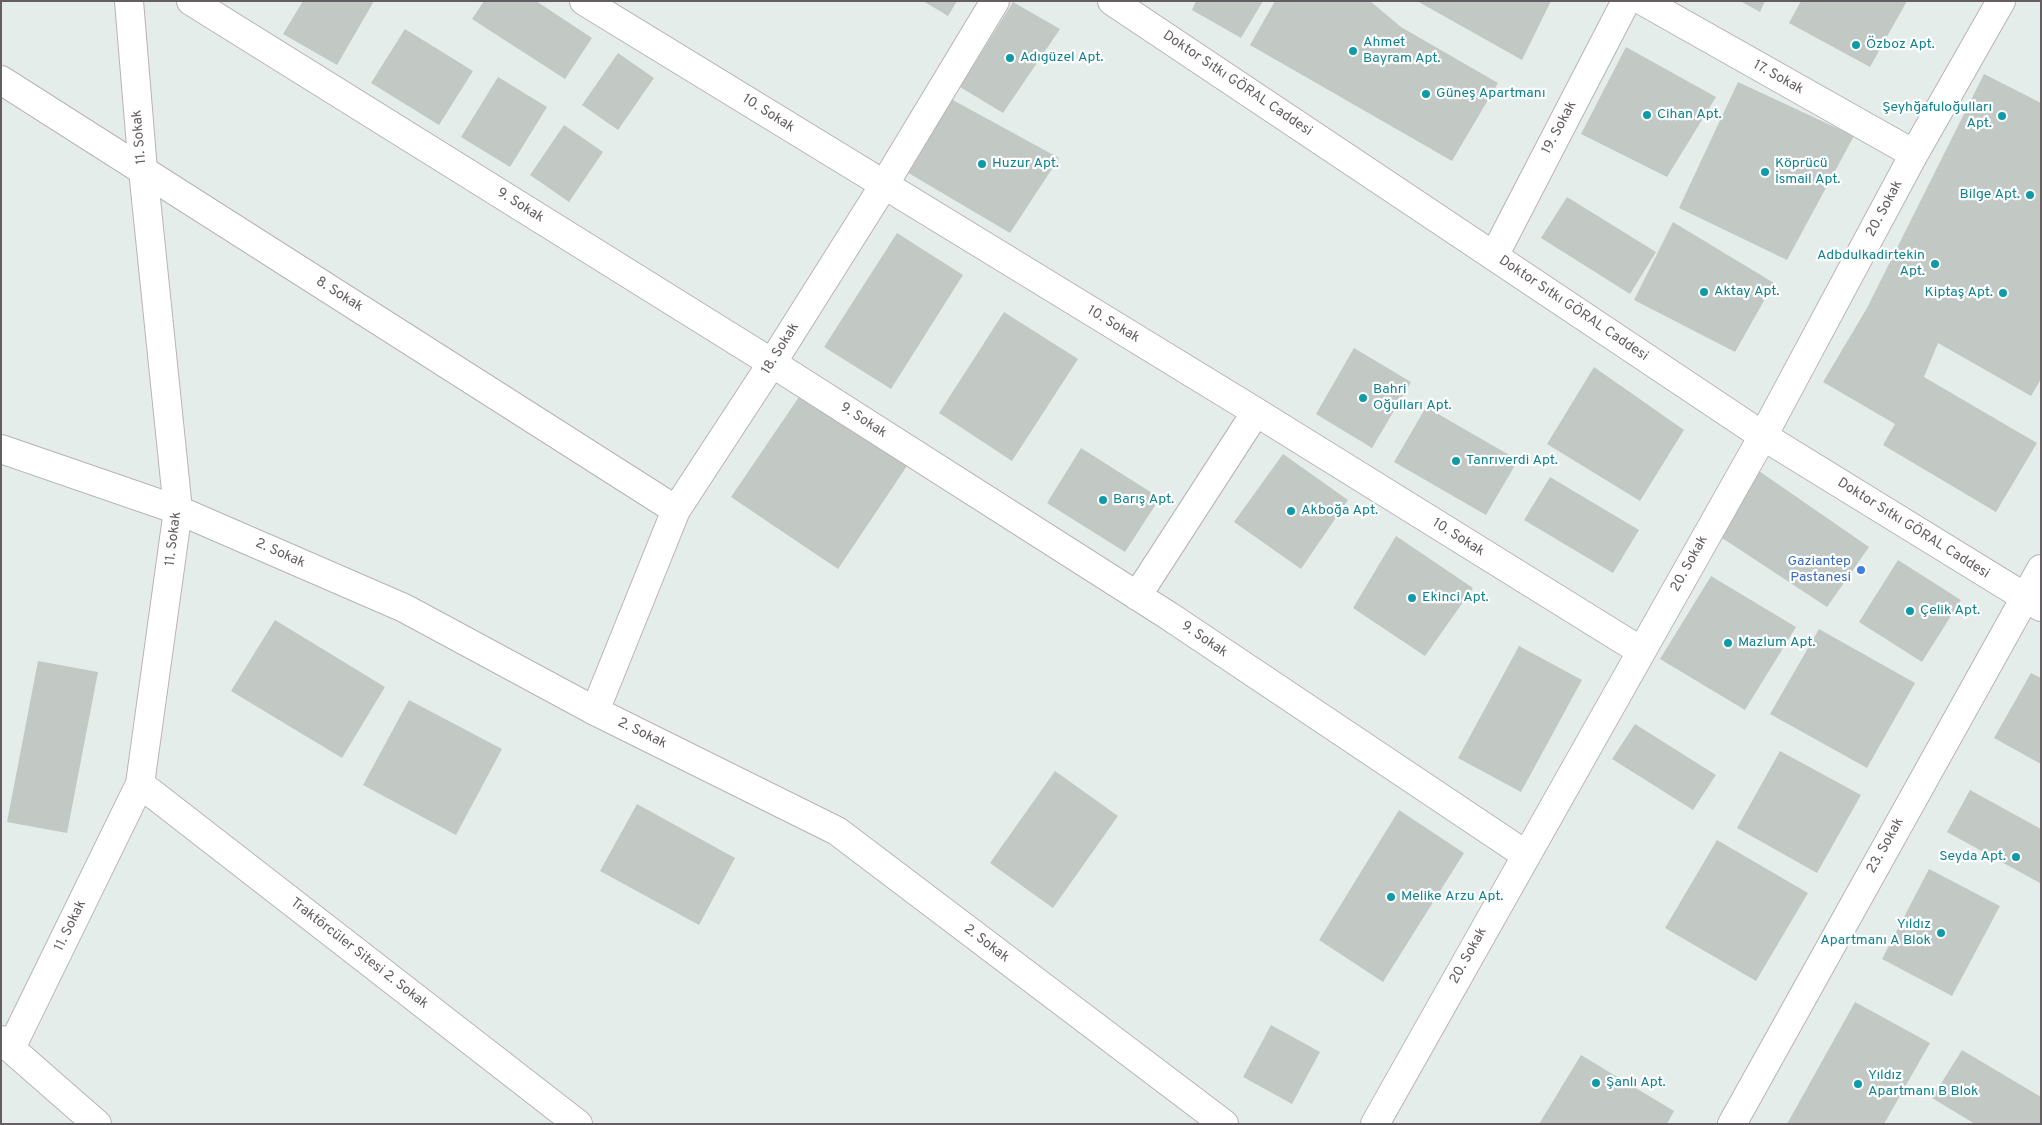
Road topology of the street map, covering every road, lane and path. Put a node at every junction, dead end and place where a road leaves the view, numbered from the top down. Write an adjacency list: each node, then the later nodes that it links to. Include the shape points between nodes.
1 (129, 1): 11 (street, 11. Sokak)
2 (192, 1): 14 (street, 9. Sokak)
3 (584, 1): 12 (street, 10. Sokak)
4 (995, 1): 12 (street, 18. Sokak)
5 (1112, 1): 13 (street, Doktor Sıtkı GÖRAL Caddesi)
6 (1626, 1): 13 (street, 19. Sokak)
7 (1643, 1): 10 (street, 17. Sokak)
8 (2001, 1): 10 (street, 20. Sokak)
9 (1, 80): 11 (street, 8. Sokak)
10 (1914, 154): 16 (street, 20. Sokak)
11 (143, 170): 18 (street, 11. Sokak); 19 (street, 8. Sokak)
12 (884, 185): 14 (street, 18. Sokak); 15 (street, 10. Sokak)
13 (1494, 256): 16 (street, Doktor Sıtkı GÖRAL Caddesi)
14 (772, 363): 19 (street, 18. Sokak); 21 (street, 9. Sokak)
15 (1256, 412): 21 (street); 23 (street, 10. Sokak)
16 (1763, 436): 22 (street, Doktor Sıtkı GÖRAL Caddesi); 23 (street, 20. Sokak)
17 (1, 449): 18 (street, 2. Sokak)
18 (178, 510): 24 (street, 2. Sokak, via 404,608); 25 (street, 11. Sokak)
19 (676, 510): 24 (street, 18. Sokak)
20 (2041, 569): 22 (street, 23. Sokak)
21 (1137, 596): 26 (street, 9. Sokak)
22 (2033, 603): 32 (street, 23. Sokak)
23 (1641, 651): 26 (street, 20. Sokak)
24 (595, 711): 30 (street, 2. Sokak, via 837,831)
25 (140, 784): 27 (street, 11. Sokak); 29 (street, Traktörcüler Sitesi 2. Sokak)
26 (1526, 854): 31 (street, 20. Sokak)
27 (6, 1044): 28 (street)
28 (97, 1124)
29 (578, 1124)
30 (1224, 1124)
31 (1374, 1124)
32 (1732, 1124)

